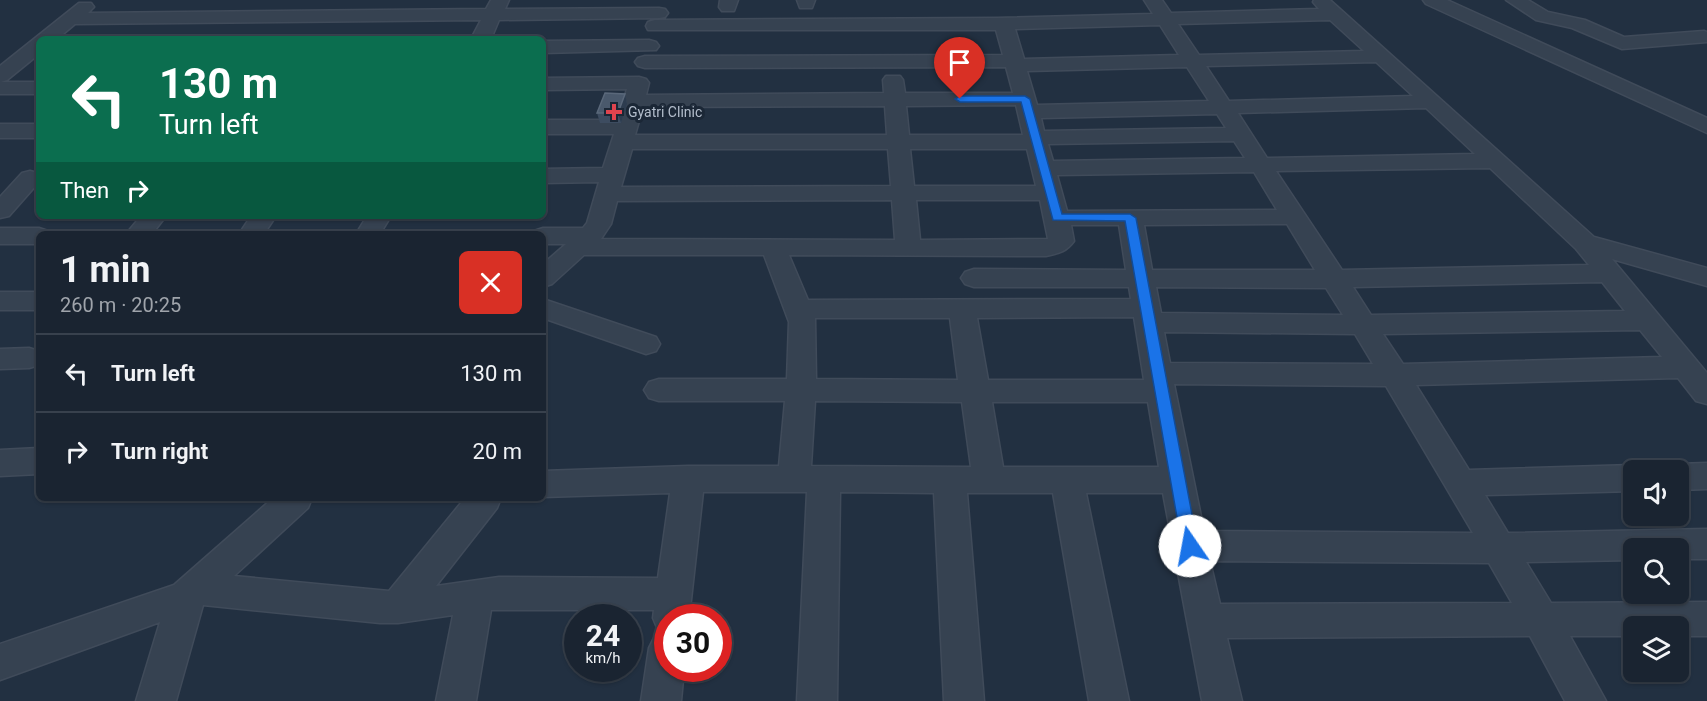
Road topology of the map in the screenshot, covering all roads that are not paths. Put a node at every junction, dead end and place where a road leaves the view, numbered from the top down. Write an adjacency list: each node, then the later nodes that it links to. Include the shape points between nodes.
1 (93, 0): 14 (street)
2 (258, 0): 12 (street)
3 (335, 0): 10 (street)
4 (1432, 0): 37 (street)
5 (1515, 0): 20 (street, via 1542,16 1578,24 1622,43)
6 (1325, 4): 9 (street); 24 (street)
7 (496, 7): 8 (street); 11 (street); 19 (street)
8 (573, 7): 21 (street); 22 (street)
9 (1160, 10): 13 (street); 25 (street)
10 (322, 16): 11 (street); 12 (street); 16 (street)
11 (406, 16)
12 (243, 17): 14 (street); 18 (street)
13 (998, 18): 15 (street); 28 (street)
14 (70, 19): 17 (street)
15 (886, 24): 22 (street); 27 (street)
16 (310, 31)
17 (50, 36)
18 (226, 36)
19 (482, 36)
20 (1704, 37)
21 (549, 47): 22 (street); 26 (street)
22 (649, 47): 27 (street); 30 (street); 33 (street); 41 (street)
23 (36, 48): 29 (street)
24 (1382, 57): 25 (street); 34 (street)
25 (1193, 61): 28 (street); 36 (street)
26 (546, 62)
27 (891, 62): 28 (street); 33 (street)
28 (1015, 63): 35 (street)
29 (0, 76)
30 (546, 83)
31 (0, 88): 32 (street)
32 (36, 88)
33 (894, 100): 35 (street); 44 (street)
34 (1432, 102): 36 (street); 45 (street)
35 (1027, 105): 36 (street); 43 (street)
36 (1224, 107): 42 (street)
37 (1707, 126)
38 (546, 127): 41 (street)
39 (0, 131): 40 (street)
40 (36, 131)
41 (624, 134): 44 (street); 51 (street)
42 (1241, 134): 43 (street); 46 (street)
43 (1036, 140): 44 (street); 47 (street)
44 (896, 142): 52 (street)
45 (1496, 160): 46 (street); 64 (street)
46 (1261, 164): 47 (street); 55 (street)
47 (1044, 168): 53 (street)
48 (546, 176): 51 (street)
49 (35, 178): 50 (street); 54 (street)
50 (0, 179)
51 (610, 185): 52 (street); 63 (street, via 599,224)
52 (904, 193): 53 (street); 66 (street)
53 (1051, 193): 56 (street)
54 (0, 211)
55 (1295, 217): 57 (street); 71 (street)
56 (1057, 218): 57 (street); 66 (street, via 1061,241 1056,246)
57 (1130, 218): 74 (street)
58 (151, 219): 59 (street)
59 (141, 231)
60 (0, 236): 61 (street)
61 (36, 236)
62 (546, 236): 63 (street)
63 (584, 241): 65 (street); 68 (street)
64 (1585, 243): 67 (street); 69 (street)
65 (773, 247): 66 (street); 76 (street)
66 (908, 248)
67 (1610, 273): 71 (street); 78 (street)
68 (546, 275)
69 (1707, 277)
70 (974, 278): 74 (street)
71 (1335, 279): 74 (street); 79 (street)
72 (0, 301): 73 (street)
73 (36, 301)
74 (1145, 303): 77 (street); 79 (street); 85 (street)
75 (546, 309): 80 (street)
76 (798, 309): 77 (street); 87 (street, via 803,329)
77 (962, 309): 88 (street)
78 (1648, 320): 79 (street); 83 (street)
79 (1363, 325): 84 (street)
80 (646, 344)
81 (29, 358): 82 (street)
82 (0, 359)
83 (1686, 367): 84 (street); 89 (street)
84 (1394, 375): 85 (street); 101 (street)
85 (1160, 382): 88 (street); 100 (street)
86 (659, 390): 87 (street)
87 (801, 390): 88 (street); 96 (street)
88 (975, 391): 98 (street)
89 (1707, 393)
90 (36, 461): 91 (street)
91 (0, 463)
92 (1707, 476): 93 (street)
93 (1689, 477)
94 (1623, 478): 101 (street)
95 (688, 480): 96 (street); 102 (street); 111 (street)
96 (809, 480): 97 (street); 121 (street)
97 (950, 480): 98 (street); 122 (street)
98 (989, 480): 99 (street)
99 (1067, 480): 100 (street); 123 (street)
100 (1178, 480): 106 (street)
101 (1461, 483): 107 (street)
102 (546, 484)
103 (293, 501): 108 (street)
104 (483, 501): 112 (street)
105 (1707, 544): 107 (street)
106 (1190, 546): 107 (street); 114 (street)
107 (1501, 549): 115 (street)
108 (191, 592): 112 (street); 116 (street); 118 (street)
109 (475, 596): 110 (street, via 517,592); 112 (street); 119 (street)
110 (654, 604)
111 (673, 604)
112 (398, 607)
113 (1707, 619): 115 (street)
114 (1206, 621): 115 (street); 124 (street)
115 (1542, 621): 125 (street)
116 (0, 662)
117 (664, 682): 120 (street)
118 (156, 701)
119 (456, 701)
120 (661, 701)
121 (817, 701)
122 (964, 701)
123 (1110, 701)
124 (1222, 701)
125 (1586, 701)

